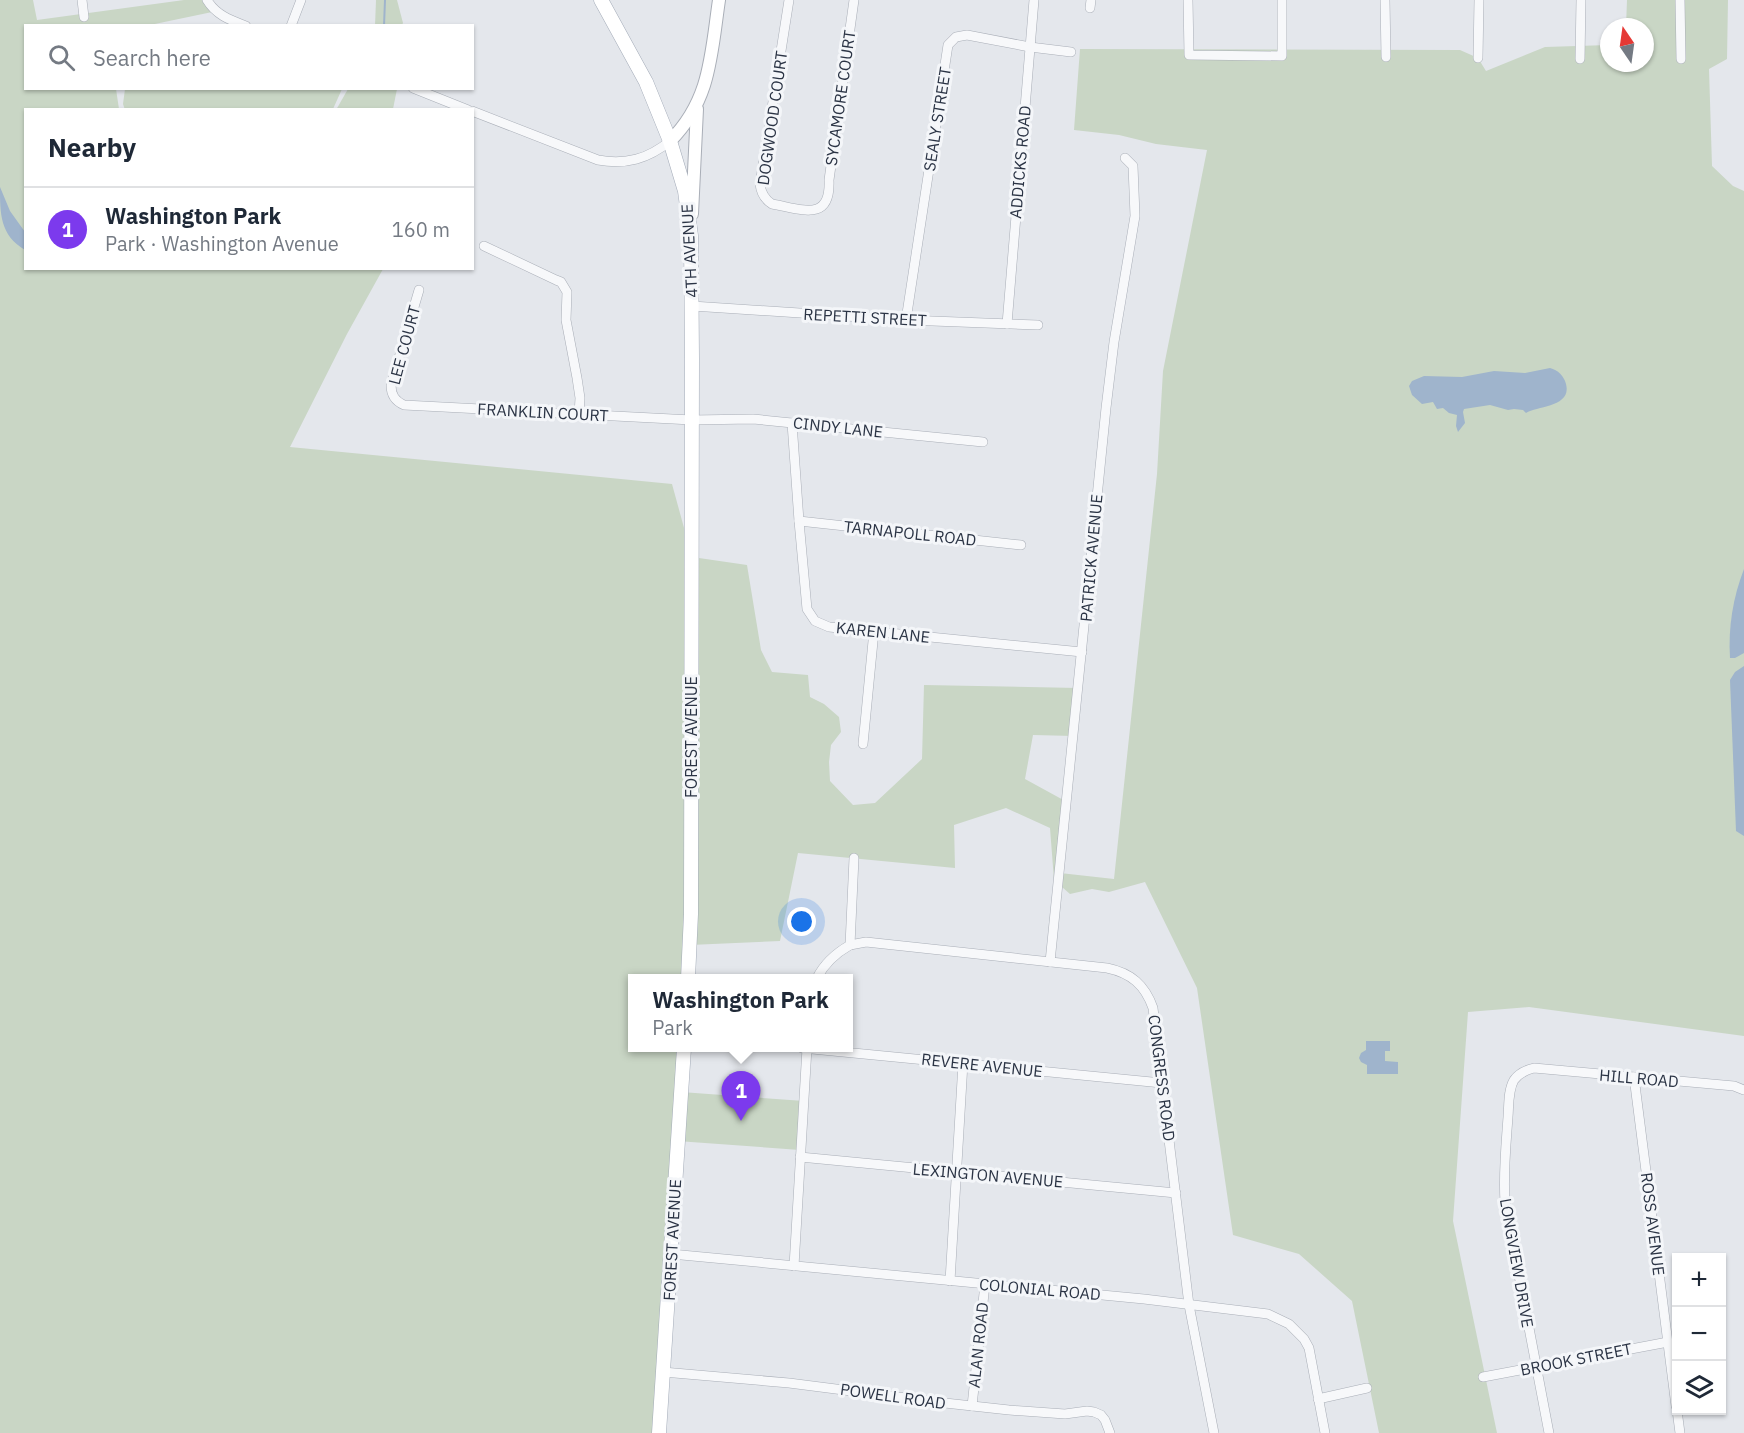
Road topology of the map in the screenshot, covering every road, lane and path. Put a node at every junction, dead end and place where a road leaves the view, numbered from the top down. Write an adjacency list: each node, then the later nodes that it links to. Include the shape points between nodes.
1 (82, 0): 15 (street)
2 (207, 0): 16 (street, via 224,17)
3 (301, 0): 17 (street)
4 (601, 0): 28 (main road, via 646,82)
5 (719, 0): 25 (main road, via 707,75)
6 (789, 0): 30 (street, DOGWOOD COURT, via 761,190 772,204 810,210 823,206)
7 (854, 0): 30 (street, SYCAMORE COURT)
8 (1035, 0): 18 (street, ADDICKS ROAD)
9 (1188, 0): 10 (street, via 1189,55 1282,56)
10 (1282, 0)
11 (1385, 0): 20 (street)
12 (1479, 0): 21 (street)
13 (1581, 0): 22 (street)
14 (1680, 0): 23 (street)
15 (84, 17)
16 (241, 24)
17 (292, 24)
18 (1030, 47): 19 (street, SEALY STREET); 35 (street, SEALY STREET, via 967,35 956,37 948,45); 36 (street, ADDICKS ROAD)
19 (1071, 52)
20 (1386, 57)
21 (1478, 58)
22 (1580, 58)
23 (1681, 59)
24 (418, 90): 26 (street)
25 (697, 105): 28 (main road); 31 (main road)
26 (463, 108)
27 (474, 112): 28 (street, via 611,162 638,159)
28 (670, 141): 31 (main road, 4TH AVENUE, via 685,190)
29 (1125, 158): 46 (street, PATRICK AVENUE, via 1133,166 1135,216 1114,342)
30 (829, 196)
31 (691, 236): 34 (main road, 4TH AVENUE)
32 (484, 246): 39 (street, via 565,287)
33 (419, 290): 38 (street, LEE COURT, via 391,385)
34 (692, 306): 35 (street, REPETTI STREET); 40 (main road, 4TH AVENUE)
35 (906, 320): 36 (street, REPETTI STREET)
36 (1007, 324): 37 (street, REPETTI STREET)
37 (1038, 325)
38 (395, 399): 39 (street, FRANKLIN COURT, via 404,405)
39 (579, 414): 40 (street, FRANKLIN COURT)
40 (692, 420): 41 (street, CINDY LANE); 51 (main road, FOREST AVENUE)
41 (792, 423): 42 (street, CINDY LANE); 43 (street, KAREN LANE)
42 (983, 442)
43 (799, 521): 44 (street, TARNAPOLL ROAD); 45 (street, KAREN LANE, via 810,615 821,625)
44 (1021, 546)
45 (874, 631): 46 (street, KAREN LANE); 47 (street)
46 (1082, 652): 50 (street, PATRICK AVENUE)
47 (862, 744)
48 (854, 858): 49 (street)
49 (850, 945): 50 (street, CONGRESS ROAD, via 866,942); 52 (street, via 834,955)
50 (1050, 962): 59 (street, CONGRESS ROAD, via 1118,970 1143,987 1153,1008)
51 (688, 974)
52 (820, 974)
53 (684, 1052): 64 (main road, FOREST AVENUE)
54 (807, 1052): 61 (street)
55 (846, 1052): 56 (street, REVERE AVENUE)
56 (963, 1064): 59 (street, REVERE AVENUE); 62 (street)
57 (1534, 1068): 58 (street, HILL ROAD); 70 (street, LONGVIEW DRIVE, via 1519,1074 1512,1086 1504,1183 1507,1219)
58 (1634, 1077): 60 (street, HILL ROAD); 69 (street, ROSS AVENUE)
59 (1162, 1083): 63 (street, CONGRESS ROAD)
60 (1744, 1090)
61 (801, 1157): 62 (street, LEXINGTON AVENUE); 65 (street)
62 (956, 1172): 63 (street, LEXINGTON AVENUE); 66 (street)
63 (1176, 1193): 68 (street, CONGRESS ROAD)
64 (671, 1254): 65 (street, COLONIAL ROAD); 72 (main road, FOREST AVENUE)
65 (794, 1266): 66 (street, COLONIAL ROAD)
66 (950, 1281): 67 (street, COLONIAL ROAD)
67 (985, 1284): 68 (street, COLONIAL ROAD); 76 (street, ALAN ROAD)
68 (1189, 1305): 75 (street, COLONIAL ROAD, via 1269,1314 1289,1323 1309,1348); 80 (street, CONGRESS ROAD)
69 (1668, 1342): 70 (street, BROOK STREET); 71 (street, ROSS AVENUE)
70 (1536, 1367): 73 (street, BROOK STREET); 82 (street, LONGVIEW DRIVE)
71 (1672, 1370)
72 (663, 1372): 76 (street, POWELL ROAD); 78 (main road, FOREST AVENUE)
73 (1484, 1377)
74 (1367, 1388): 75 (street)
75 (1318, 1399): 81 (street, COLONIAL ROAD)
76 (972, 1406): 79 (street, POWELL ROAD, via 1065,1414 1094,1412 1105,1420)
77 (1678, 1415): 83 (street)
78 (659, 1433)
79 (1110, 1433)
80 (1214, 1433)
81 (1325, 1433)
82 (1549, 1433)
83 (1680, 1433)

